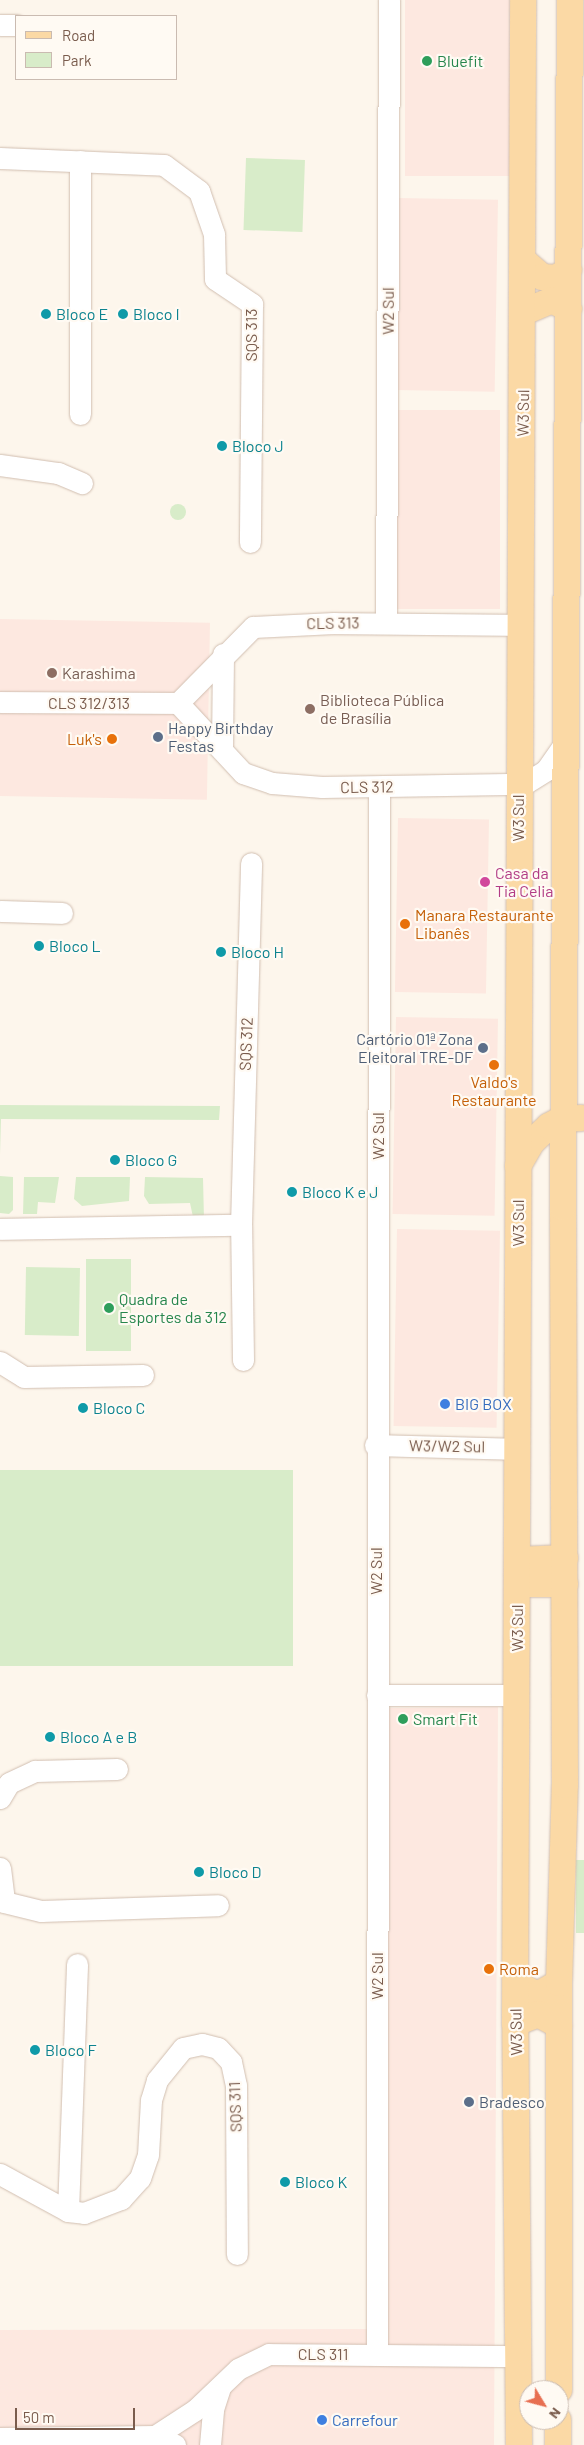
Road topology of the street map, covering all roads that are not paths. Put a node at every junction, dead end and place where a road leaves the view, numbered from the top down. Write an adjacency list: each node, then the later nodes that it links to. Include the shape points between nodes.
1 (389, 0): 16 (street, W2 Sul)
2 (523, 0): 8 (main road, W3 Sul)
3 (570, 0): 9 (main road)
4 (0, 25): 5 (street)
5 (15, 25)
6 (0, 158): 7 (street, SQS 313)
7 (80, 161): 12 (street); 15 (street, SQS 313, via 164,165 192,182 209,212 215,279 251,301)
8 (525, 262): 9 (main road, via 542,277 556,278); 11 (main road, W3 Sul)
9 (569, 270): 10 (main road)
10 (569, 309): 11 (main road, via 552,300); 21 (main road)
11 (524, 312): 17 (main road, W3 Sul)
12 (80, 414)
13 (0, 464): 14 (street, via 58,473)
14 (82, 483)
15 (250, 542)
16 (386, 622): 17 (street, CLS 313); 18 (street, CLS 313, via 253,627)
17 (520, 625): 23 (main road, W3 Sul)
18 (223, 654): 20 (street, CLS 313); 22 (street)
19 (0, 702): 20 (street, CLS 312/313)
20 (178, 704): 22 (street, CLS 312)
21 (568, 739): 23 (street, CLS 312, via 540,776); 28 (main road, via 566,1083)
22 (222, 750): 24 (street, CLS 312, via 243,772 272,783)
23 (518, 785): 24 (street, CLS 312); 29 (main road, W3 Sul)
24 (379, 787): 37 (street, W2 Sul)
25 (251, 863): 32 (street, SQS 312)
26 (0, 912): 27 (street)
27 (62, 913)
28 (578, 1113): 29 (main road, via 542,1132); 31 (main road)
29 (518, 1166): 38 (main road, W3 Sul)
30 (584, 1178): 31 (main road)
31 (563, 1207): 39 (main road)
32 (241, 1225): 33 (street); 34 (street, SQS 312)
33 (0, 1229)
34 (243, 1360)
35 (0, 1362): 36 (street, via 24,1377)
36 (143, 1375)
37 (375, 1445): 38 (street, W3/W2 Sul); 42 (street, W2 Sul)
38 (519, 1449): 40 (main road, W3 Sul)
39 (565, 1558): 40 (main road); 41 (main road)
40 (517, 1572): 41 (main road); 43 (main road, W3 Sul)
41 (565, 1584): 51 (main road)
42 (377, 1695): 43 (street); 57 (street, W2 Sul)
43 (516, 1695): 50 (main road, W3 Sul)
44 (117, 1769): 45 (street, via 35,1771 9,1783)
45 (0, 1798)
46 (0, 1868): 47 (street)
47 (1, 1902): 48 (street, via 41,1911)
48 (218, 1905)
49 (77, 1964): 55 (street)
50 (516, 1983): 51 (main road, via 537,1995); 52 (main road, W3 Sul)
51 (559, 1983): 53 (main road)
52 (515, 2023): 53 (main road, via 538,2014); 58 (main road, W3 Sul)
53 (559, 2025): 59 (main road)
54 (0, 2174): 55 (street)
55 (68, 2211): 56 (street, SQS 311, via 102,2208 121,2199 140,2178 148,2155 151,2100 157,2080 183,2048 210,2046 231,2062 236,2085)
56 (237, 2254)
57 (377, 2354): 58 (street, CLS 311); 60 (street, CLS 311, via 269,2354 252,2359)
58 (519, 2356): 66 (main road, W3 Sul)
59 (559, 2380)
60 (222, 2382): 62 (street, CLS 311, via 190,2415); 65 (street, via 212,2409)
61 (558, 2430): 67 (main road)
62 (155, 2436): 63 (street); 64 (street)
63 (0, 2438)
64 (175, 2445)
65 (210, 2445)
66 (519, 2445)
67 (558, 2445)

